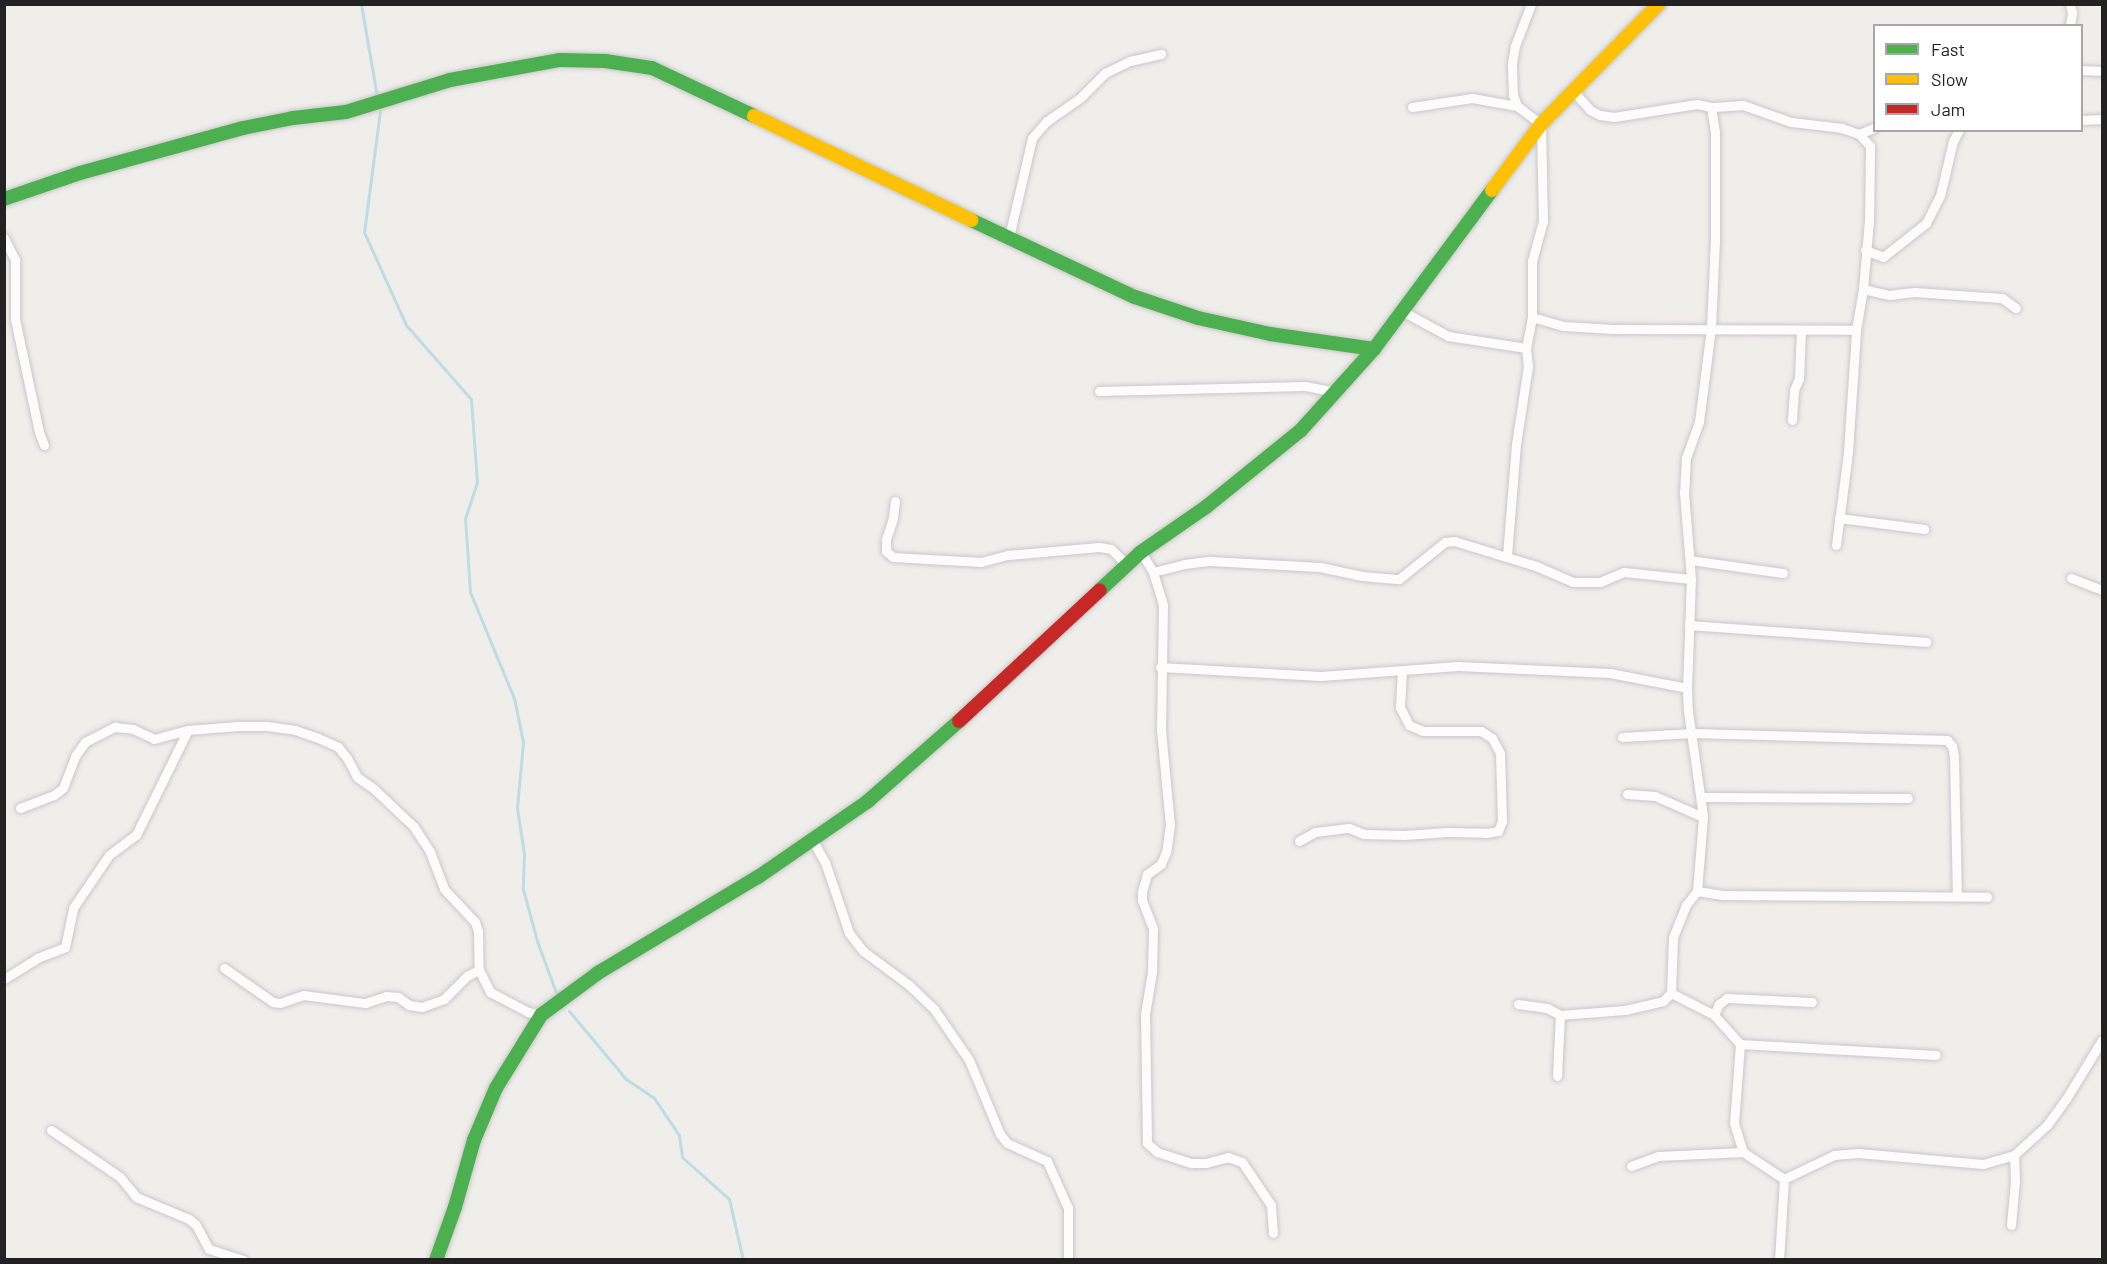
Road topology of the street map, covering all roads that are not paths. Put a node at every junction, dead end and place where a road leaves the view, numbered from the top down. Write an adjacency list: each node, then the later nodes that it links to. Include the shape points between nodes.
1 (1531, 4): 9 (street, via 1512,63)
2 (1659, 4): 8 (street)
3 (2070, 4): 4 (street)
4 (2070, 24)
5 (1161, 54): 19 (street, via 1130,61 1105,73 1032,138)
6 (2083, 70): 7 (street)
7 (2103, 71)
8 (1574, 92): 11 (street, via 1600,116 1697,104); 14 (street)
9 (1517, 106): 10 (street, via 1472,98); 14 (street)
10 (1412, 107)
11 (1711, 107): 17 (street, via 1743,105 1791,122); 26 (street, via 1715,133)
12 (2103, 119): 13 (street)
13 (2083, 120)
14 (1541, 124): 24 (street); 25 (street, via 1544,207 1532,261)
15 (1873, 130): 17 (street)
16 (1958, 132): 21 (street, via 1940,196 1926,223 1883,257)
17 (1859, 134): 21 (street, via 1870,146)
18 (4, 199): 19 (street, via 80,173 243,128 346,112 450,80 560,60 605,61 652,68 677,78)
19 (1009, 237): 30 (street, via 1135,297 1198,318 1270,334)
20 (4, 238): 34 (street, via 15,260 15,319)
21 (1865, 250): 22 (street)
22 (1863, 289): 23 (street, via 1889,295 1914,292 2002,298); 28 (street)
23 (2016, 308)
24 (1402, 311): 29 (street, via 1448,336); 30 (street)
25 (1532, 317): 26 (street, via 1563,326); 29 (street)
26 (1711, 328): 27 (street); 41 (street, via 1700,422 1686,458 1684,492)
27 (1801, 330): 28 (street); 33 (street)
28 (1856, 330): 36 (street, via 1848,452)
29 (1526, 348): 40 (street, via 1528,366 1516,444)
30 (1374, 349): 32 (street)
31 (1099, 391): 32 (street, via 1305,386)
32 (1335, 392): 39 (street, via 1301,430 1206,507)
33 (1792, 420)
34 (44, 445)
35 (895, 501): 42 (street, via 886,540 886,551 893,557 981,562 1008,555 1099,547 1112,549)
36 (1839, 518): 37 (street); 38 (street)
37 (1924, 529)
38 (1836, 545)
39 (1141, 552): 42 (street); 43 (street)
40 (1507, 556): 43 (street, via 1445,542 1399,579 1320,567 1210,561); 46 (street, via 1573,582 1600,582 1624,572)
41 (1690, 560): 44 (street); 46 (street)
42 (1127, 565): 61 (street, via 922,755 842,821)
43 (1153, 572): 50 (street, via 1165,620)
44 (1783, 573)
45 (2071, 578): 47 (street)
46 (1691, 579): 48 (street)
47 (2103, 590)
48 (1689, 625): 49 (street); 52 (street)
49 (1926, 642)
50 (1160, 667): 51 (street, via 1321,676); 85 (street, via 1170,825 1161,864 1147,874 1142,892 1153,929 1152,972 1145,1014 1147,1143 1157,1152 1191,1163 1228,1157 1242,1162 1271,1204)
51 (1402, 671): 52 (street, via 1458,666 1610,673); 62 (street, via 1400,707 1409,725 1423,730 1481,731 1492,738 1500,753 1502,821 1498,831 1404,835 1364,834 1349,828 1315,832)
52 (1687, 687): 54 (street)
53 (188, 730): 59 (street, via 161,739 125,726 103,731 85,742 75,756 63,788); 67 (street, via 267,726 295,730 338,747 357,777 414,827 430,852 444,889 470,915 478,932); 68 (street, via 136,836 109,855 73,908 65,947 29,962)
54 (1692, 733): 55 (street); 57 (street); 64 (street, via 1947,740 1954,756)
55 (1622, 737)
56 (1627, 794): 60 (street, via 1654,796)
57 (1702, 797): 58 (street); 60 (street)
58 (1908, 798)
59 (20, 808)
60 (1703, 817): 63 (street)
61 (812, 839): 72 (street, via 758,877 598,973); 88 (street, via 825,862 849,933 863,951 934,1009 969,1060 1007,1143 1047,1161 1068,1208)
62 (1299, 841)
63 (1697, 891): 64 (street, via 1723,895); 69 (street, via 1686,905 1673,939)
64 (1957, 896): 65 (street)
65 (1987, 897)
66 (224, 968): 67 (street, via 273,1002 303,995 365,1003 386,996 422,1007 444,999 467,976)
67 (479, 970): 72 (street, via 490,992)
68 (4, 979)
69 (1671, 993): 73 (street, via 1663,1001 1625,1010); 74 (street)
70 (1812, 1002): 74 (street, via 1727,998)
71 (1518, 1004): 73 (street, via 1547,1008)
72 (541, 1015): 87 (street, via 496,1088 474,1140)
73 (1560, 1015): 78 (street)
74 (1714, 1015): 76 (street)
75 (2103, 1040): 81 (street, via 2047,1125)
76 (1740, 1044): 77 (street); 80 (street, via 1734,1123)
77 (1936, 1055)
78 (1557, 1076)
79 (51, 1130): 86 (street, via 120,1177 136,1197 189,1219 209,1249)
80 (1743, 1152): 82 (street, via 1658,1156); 83 (street)
81 (2013, 1155): 83 (street, via 1983,1164 1858,1153 1834,1155); 84 (street)
82 (1631, 1166)
83 (1784, 1179): 89 (street)
84 (2011, 1225)
85 (1273, 1233)
86 (243, 1260)
87 (436, 1260)
88 (1068, 1260)
89 (1779, 1260)

